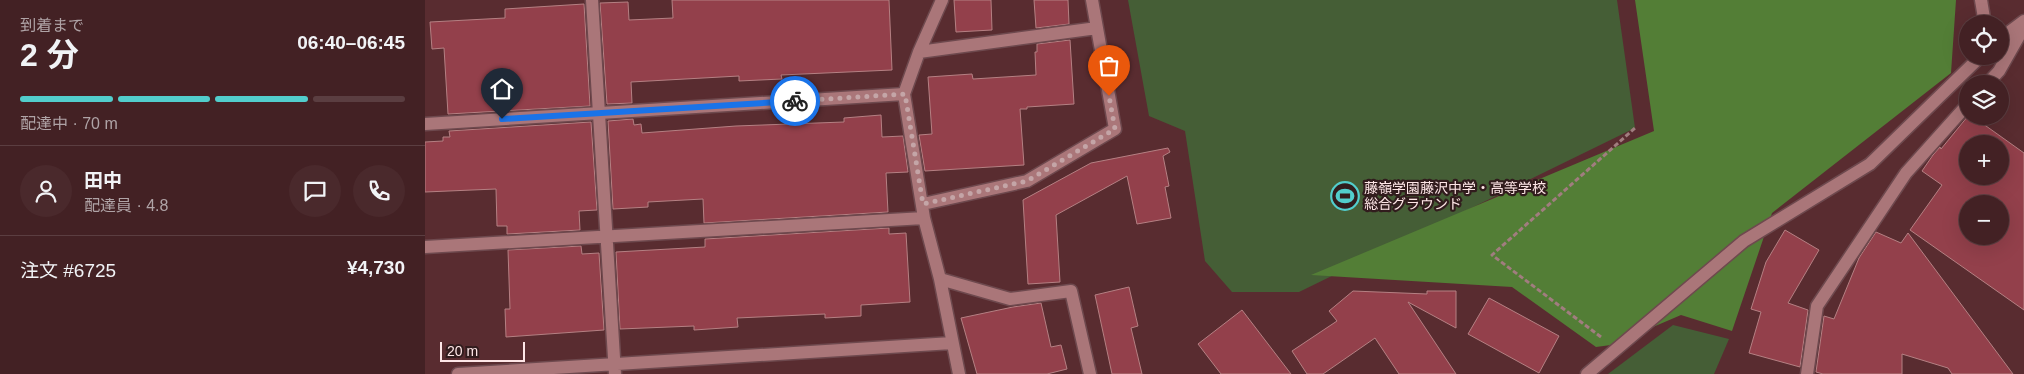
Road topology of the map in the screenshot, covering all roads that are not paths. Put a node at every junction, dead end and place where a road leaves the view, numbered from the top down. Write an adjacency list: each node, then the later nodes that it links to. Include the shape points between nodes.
1 (592, 0): 14 (street)
2 (942, 0): 10 (street)
3 (1092, 0): 8 (street)
4 (1981, 0): 5 (street)
5 (1984, 15)
6 (2024, 21): 9 (street)
7 (2024, 27): 12 (street)
8 (1097, 28): 10 (street); 17 (street, via 1115,129 1027,181)
9 (2009, 32)
10 (919, 52): 13 (street)
11 (1972, 65): 27 (street, via 1870,164 1744,241)
12 (1995, 75)
13 (905, 94): 14 (street); 17 (street)
14 (599, 113): 16 (street); 19 (street)
15 (1959, 114): 28 (street, via 1906,173 1817,306)
16 (425, 124)
17 (923, 204): 18 (street)
18 (924, 218): 19 (street); 21 (street)
19 (606, 237): 20 (street); 23 (street)
20 (425, 247)
21 (940, 279): 22 (street); 26 (street, via 1010,299 1071,291)
22 (952, 343): 23 (street); 25 (street)
23 (614, 369): 24 (street)
24 (458, 374)
25 (959, 374)
26 (1090, 374)
27 (1587, 374)
28 (1807, 374)

